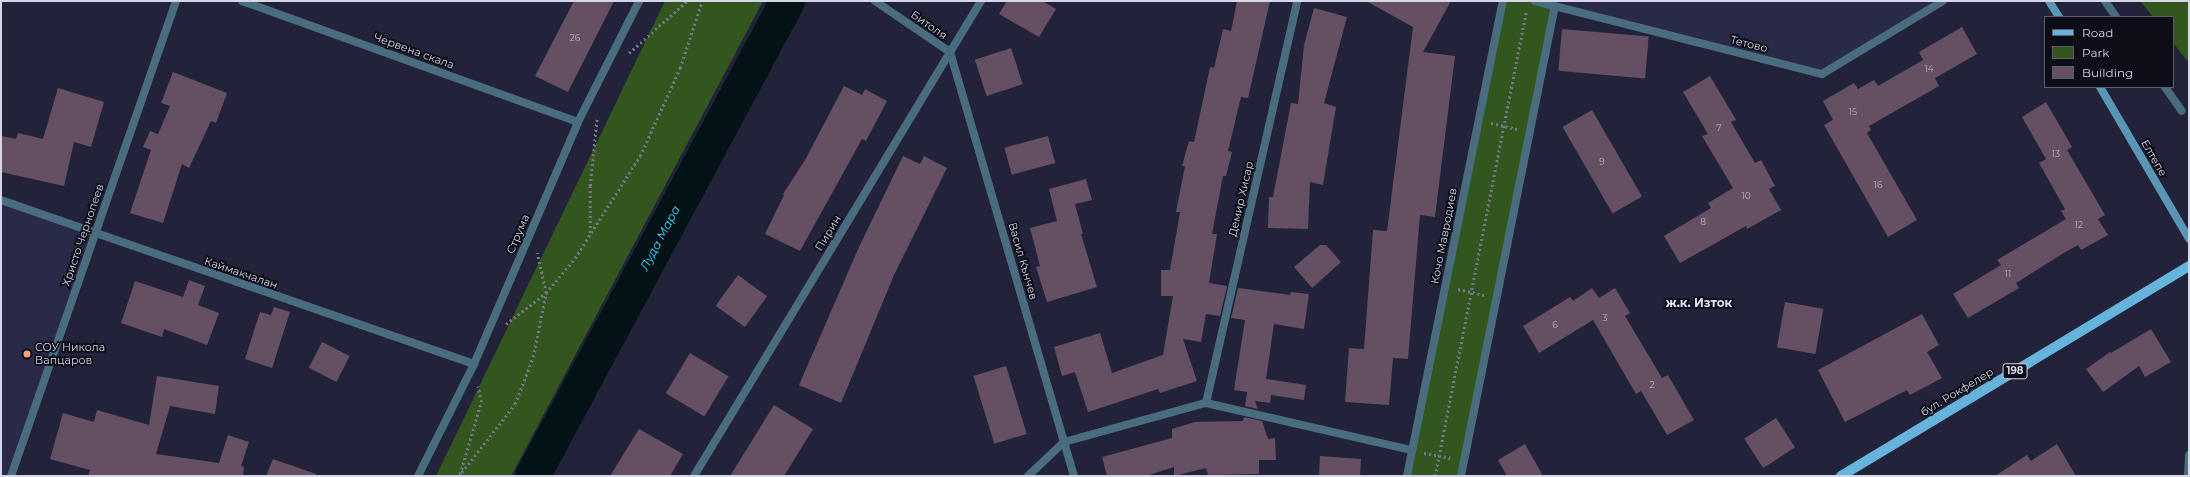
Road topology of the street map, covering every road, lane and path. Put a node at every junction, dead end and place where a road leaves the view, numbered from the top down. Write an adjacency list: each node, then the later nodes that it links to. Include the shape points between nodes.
1 (176, 1): 30 (street, Христо Чернопеев)
2 (242, 1): 25 (street, Червена скала)
3 (640, 1): 25 (street, Струма)
4 (687, 1): 19 (path)
5 (702, 1): 31 (path, via 680,68 640,156)
6 (875, 1): 18 (street, Битоля)
7 (981, 1): 18 (street, Пирин)
8 (1297, 1): 40 (street, Демир Хисар)
9 (1503, 1): 24 (street, Кочо Мавродиев)
10 (1535, 1): 14 (street, Тетово)
11 (1943, 1): 14 (street, Тетово, via 1822,74)
12 (2049, 1): 16 (main road)
13 (2105, 1): 17 (street)
14 (1555, 7): 27 (street)
15 (1527, 9): 26 (path)
16 (2058, 16)
17 (2115, 16)
18 (950, 52): 41 (street, Васил Кънчев); 49 (street, Пирин)
19 (624, 58)
20 (2101, 88): 32 (main road, Елтепе)
21 (2166, 88): 23 (street)
22 (597, 109): 31 (path, via 590,186)
23 (2182, 111)
24 (1479, 120): 26 (path); 34 (street, Кочо Мавродиев)
25 (578, 122): 29 (street, Струма)
26 (1504, 126): 27 (path); 35 (path)
27 (1530, 132): 37 (street)
28 (1, 200): 30 (street, Каймакчалан)
29 (532, 230): 36 (path); 38 (street, Струма)
30 (95, 234): 39 (street, Каймакчалан); 46 (street, Христо Чернопеев)
31 (590, 234): 36 (path)
32 (2188, 236)
33 (2189, 266): 55 (main road, бул. Рокфелер / 198)
34 (1445, 286): 35 (path); 42 (street, Кочо Мавродиев)
35 (1471, 292): 37 (path); 44 (path)
36 (546, 293): 38 (path); 39 (path, via 533,357 515,404 459,476 481,402)
37 (1496, 298): 45 (street)
38 (484, 341): 39 (street, Струма)
39 (474, 364): 48 (street, Струма)
40 (1206, 403): 41 (street); 42 (street)
41 (1064, 442): 50 (street); 51 (street, Васил Кънчев)
42 (1412, 450): 44 (path); 52 (street, Кочо Мавродиев)
43 (2189, 455): 56 (street)
44 (1439, 456): 45 (path); 53 (path)
45 (1464, 461): 54 (street)
46 (12, 474): 47 (street)
47 (20, 476)
48 (418, 476)
49 (694, 476)
50 (1028, 476)
51 (1074, 476)
52 (1407, 476)
53 (1435, 476)
54 (1461, 476)
55 (1841, 476)
56 (2188, 476)

